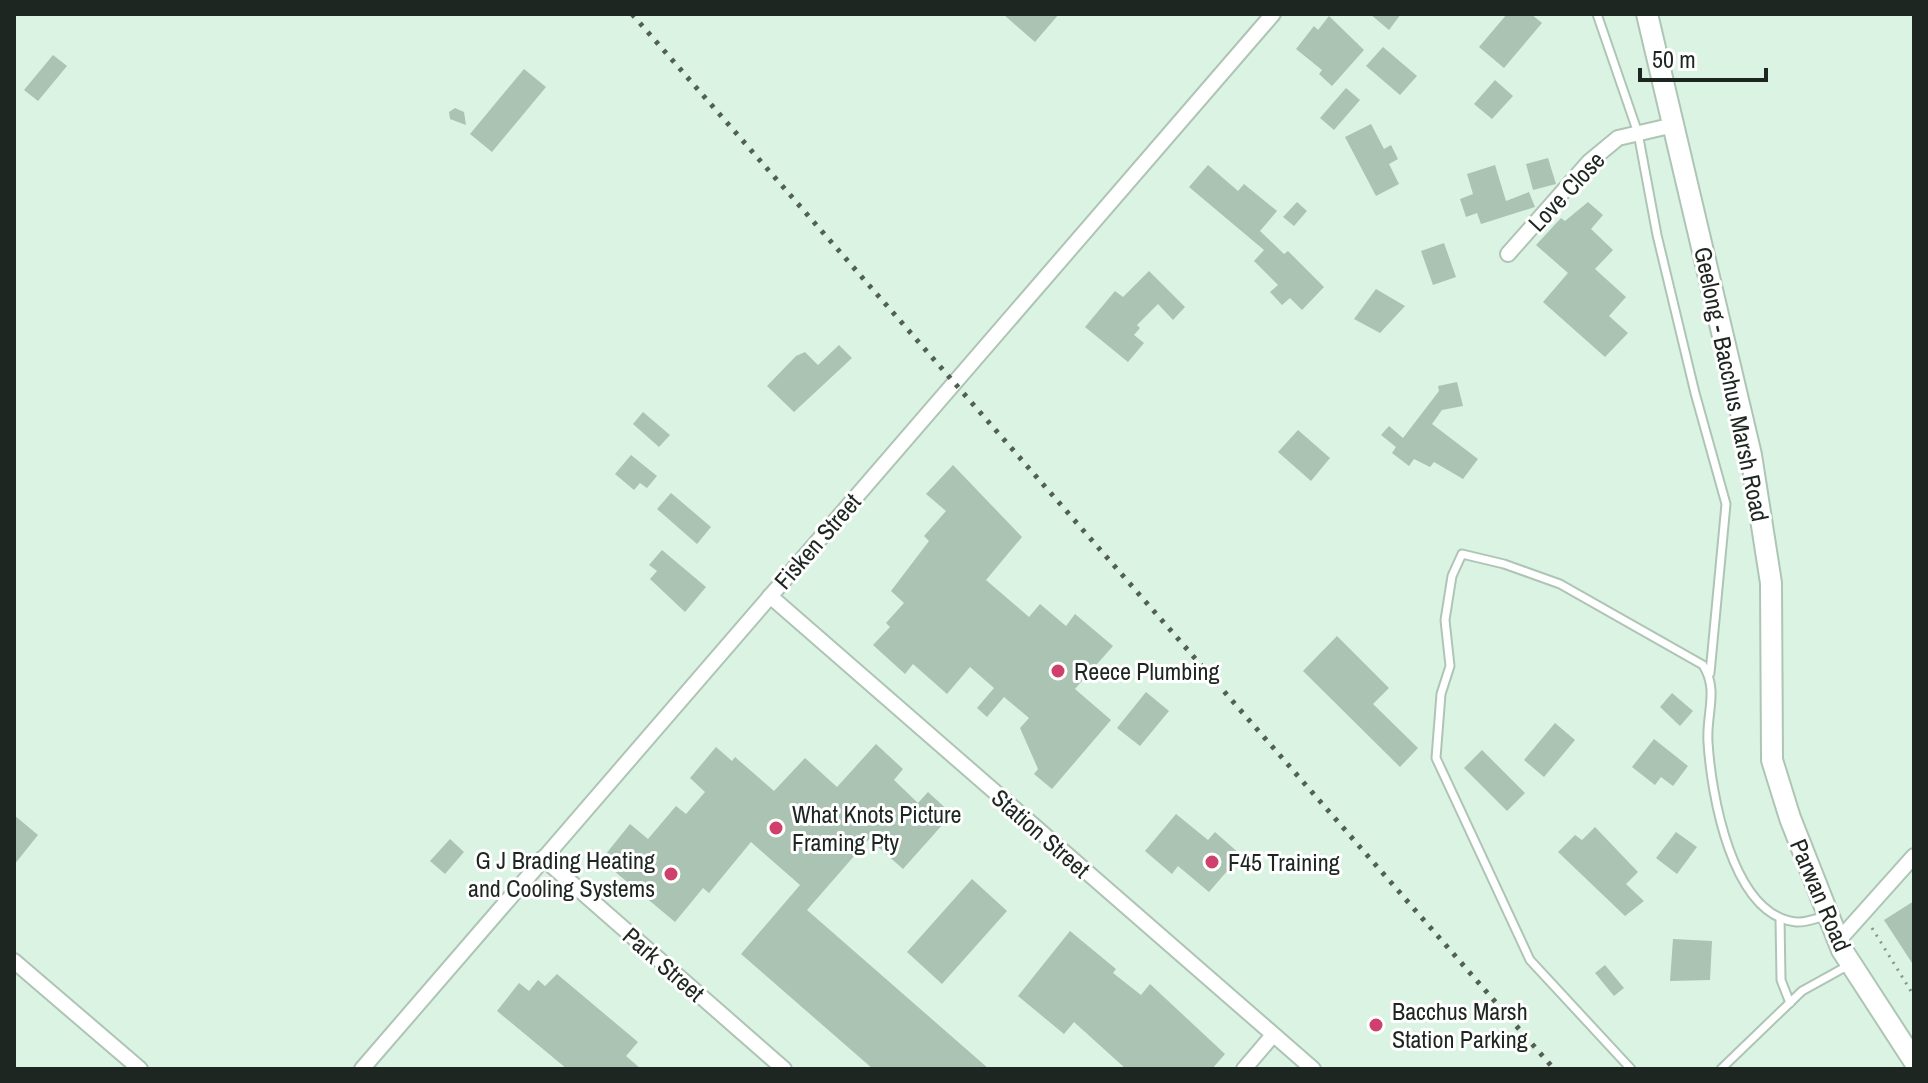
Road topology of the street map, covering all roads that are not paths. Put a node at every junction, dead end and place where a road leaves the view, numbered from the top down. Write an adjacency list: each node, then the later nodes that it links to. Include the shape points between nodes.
1 (1273, 14): 7 (street, Fisken Street)
2 (1597, 14): 5 (lane)
3 (1647, 14): 4 (main road, Geelong - Bacchus Marsh Road)
4 (1674, 125): 5 (street, Love Close); 9 (main road, Geelong - Bacchus Marsh Road, via 1751,455 1771,583)
5 (1638, 133): 6 (street, Love Close, via 1618,138 1589,162); 8 (lane, via 1664,263 1726,504)
6 (1508, 254)
7 (770, 596): 11 (street, Fisken Street); 18 (street, Station Street)
8 (1710, 676): 13 (lane, via 1707,737 1719,826 1758,901); 25 (lane, via 1693,656 1560,584 1462,554 1452,576 1445,620 1450,666 1441,694 1436,758 1530,960)
9 (1772, 760): 12 (main road, Parwan Road)
10 (1914, 856): 14 (street)
11 (543, 858): 21 (street, Fisken Street); 22 (street, Park Street)
12 (1828, 915): 13 (lane, via 1798,923); 14 (main road, Parwan Road)
13 (1780, 918): 17 (lane, via 1781,980)
14 (1838, 941): 16 (main road, Parwan Road)
15 (14, 961): 20 (street)
16 (1851, 964): 17 (lane); 19 (main road, Parwan Road)
17 (1790, 1003): 26 (lane)
18 (1273, 1035): 23 (street); 24 (street, Station Street)
19 (1914, 1061)
20 (140, 1069)
21 (362, 1069)
22 (784, 1069)
23 (1244, 1069)
24 (1313, 1069)
25 (1631, 1069)
26 (1721, 1069)

